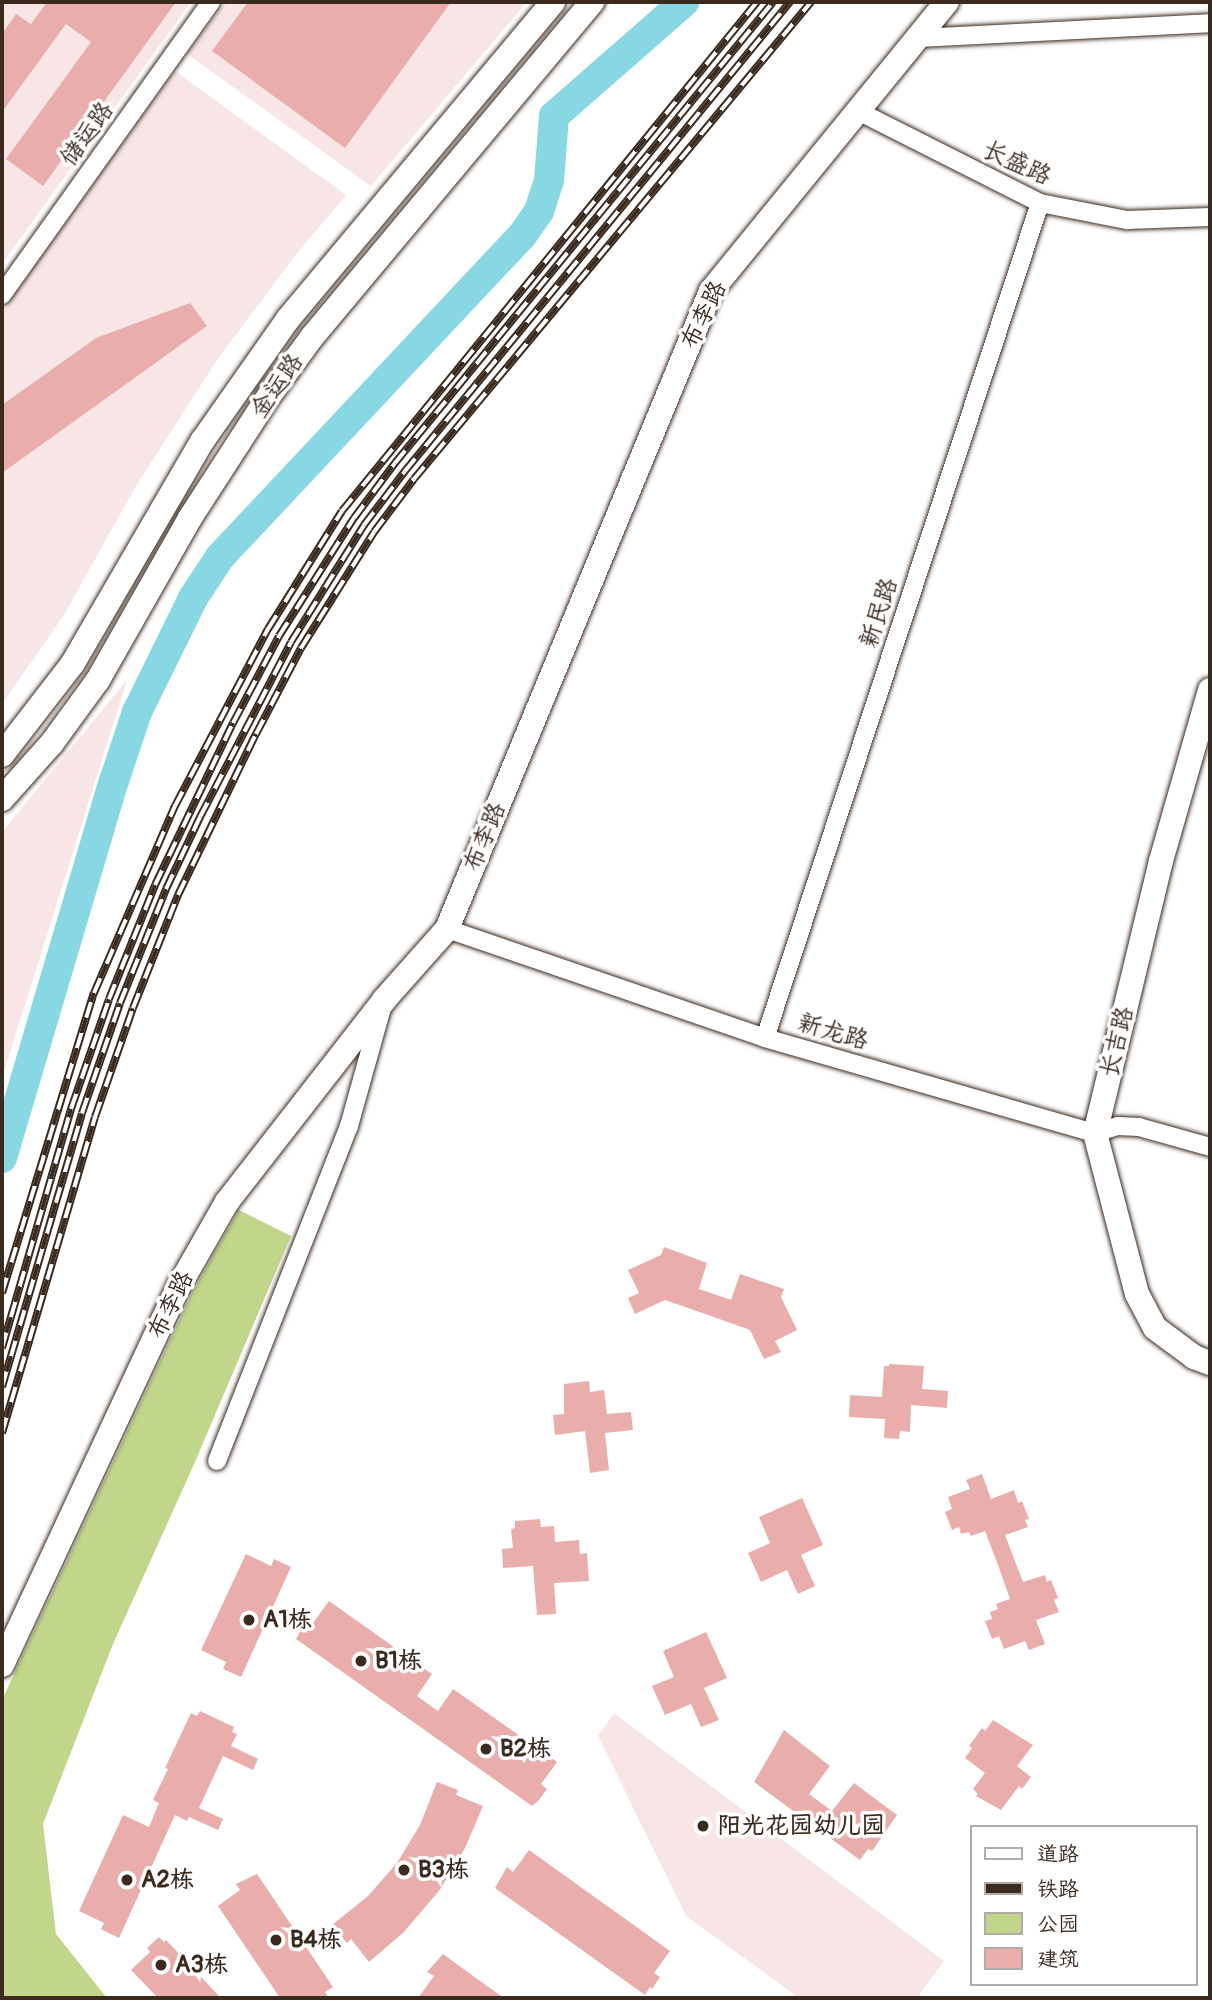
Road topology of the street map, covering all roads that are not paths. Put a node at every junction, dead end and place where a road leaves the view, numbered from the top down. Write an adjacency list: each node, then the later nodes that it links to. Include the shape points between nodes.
1 (211, 2): 10 (street, 储运路)
2 (553, 2): 12 (main road, 金运路, via 288,319 203,440 73,663)
3 (592, 2): 13 (main road, 金运路, via 312,337 190,519 98,680 52,743)
4 (947, 2): 6 (main road, 布李路)
5 (1210, 23): 6 (street)
6 (918, 38): 7 (main road, 布李路)
7 (856, 110): 8 (street, 长盛路); 14 (main road, 布李路, via 711,291)
8 (1040, 203): 9 (street, 长盛路, via 1127,220); 16 (street, 新民路)
9 (1210, 217)
10 (2, 295)
11 (1210, 690): 17 (main road, 长吉路, via 1161,861)
12 (2, 755)
13 (2, 799)
14 (447, 929): 15 (main road, 布李路); 16 (street, 新龙路)
15 (384, 1000): 20 (street, via 349,1126); 21 (main road, 布李路, via 226,1202 179,1286)
16 (765, 1038): 17 (street, 新龙路)
17 (1095, 1133): 18 (street, 新龙路, via 1118,1126 1139,1127); 19 (main road, 长吉路, via 1137,1294 1155,1328 1194,1357)
18 (1210, 1147)
19 (1210, 1363)
20 (217, 1461)
21 (2, 1665)

